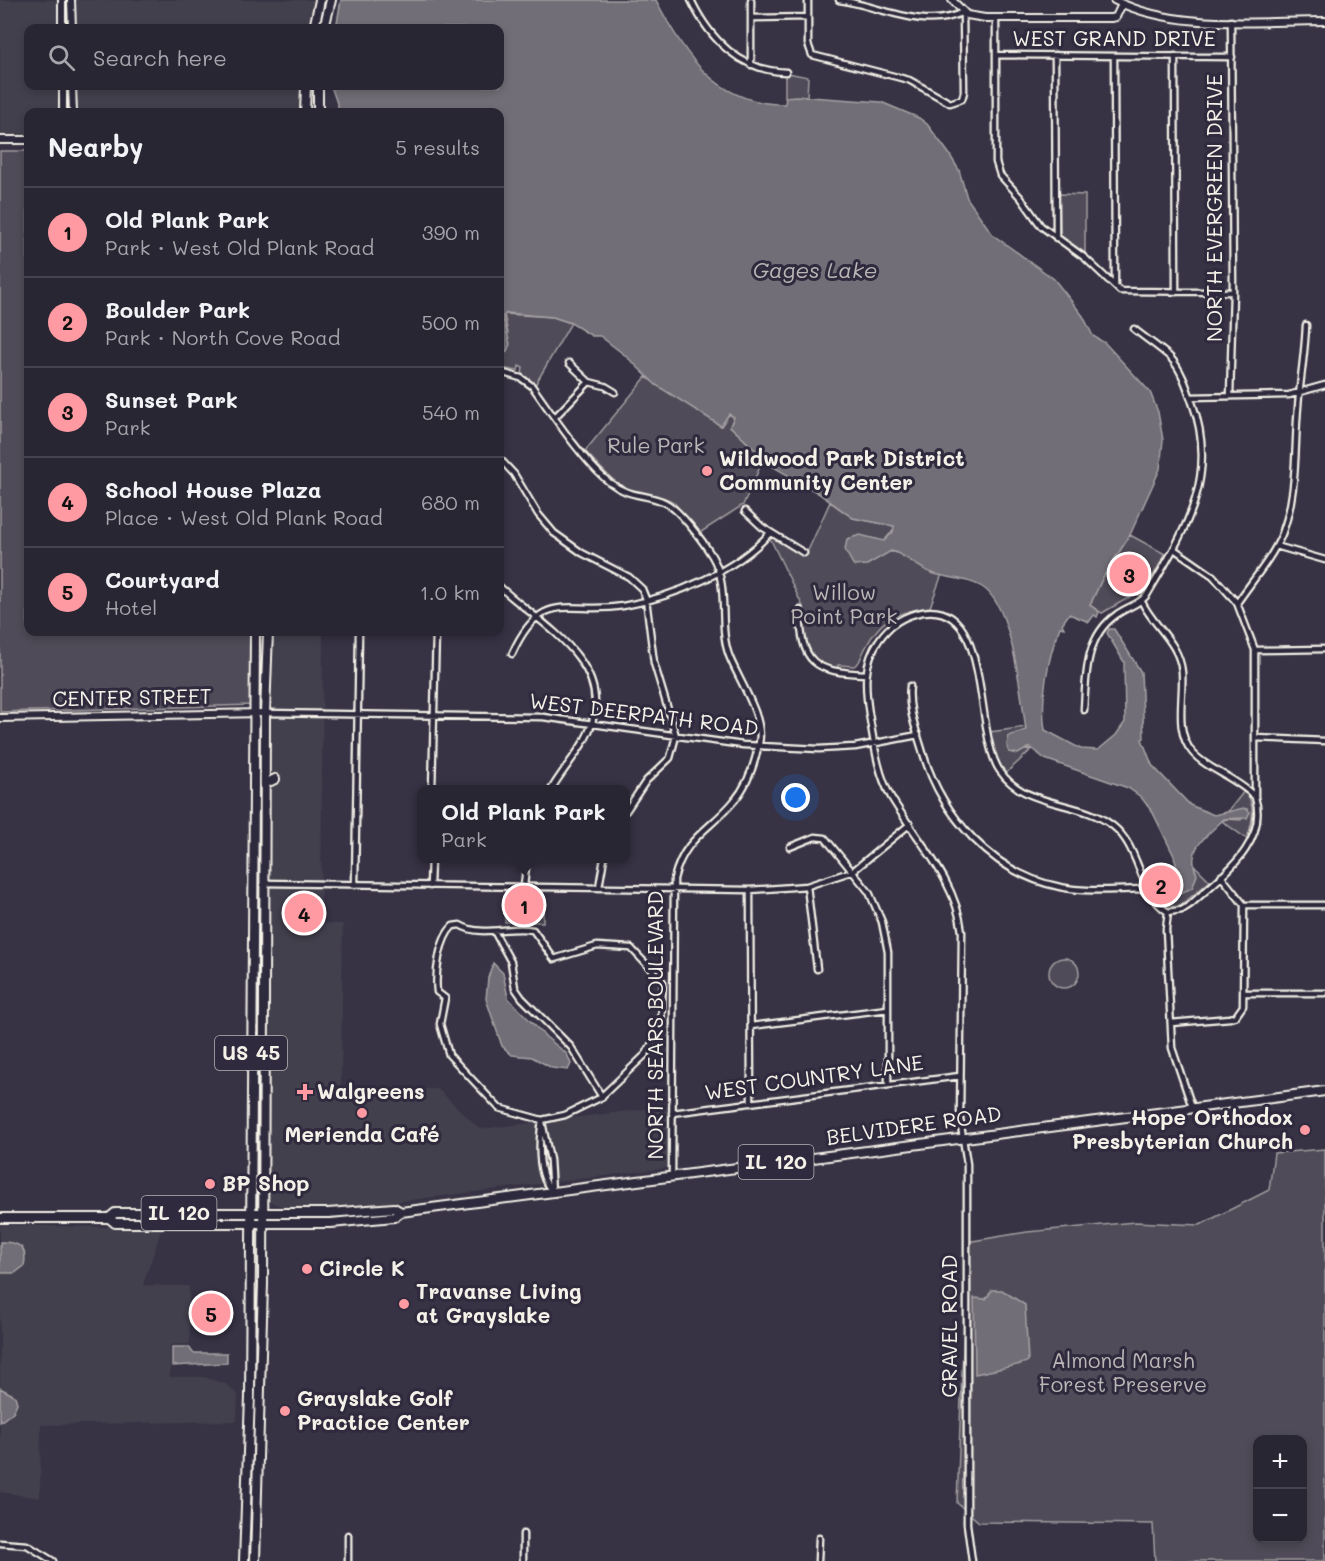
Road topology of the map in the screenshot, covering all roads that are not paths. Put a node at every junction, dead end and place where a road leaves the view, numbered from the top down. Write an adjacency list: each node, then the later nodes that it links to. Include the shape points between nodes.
1 (62, 0): 18 (street)
2 (71, 0): 19 (street)
3 (321, 0): 20 (main road)
4 (331, 0): 21 (main road)
5 (691, 0): 27 (street, via 705,24 731,54)
6 (751, 0): 14 (street)
7 (808, 0): 13 (street)
8 (839, 0): 12 (street, via 910,17 947,18)
9 (952, 0): 12 (street)
10 (1114, 0): 11 (street)
11 (1122, 4): 15 (street, via 1116,17 1111,18); 16 (street, via 1184,19)
12 (963, 12): 13 (street, via 964,92 959,102 950,103 922,85 809,52); 15 (street, via 978,18)
13 (808, 17): 14 (street)
14 (751, 18): 27 (street)
15 (996, 18): 22 (street)
16 (1231, 21): 17 (street); 26 (street, NORTH EVERGREEN DRIVE)
17 (1325, 21)
18 (62, 24)
19 (72, 24)
20 (315, 24)
21 (325, 24)
22 (996, 55): 23 (street, WEST GRAND DRIVE); 39 (street, via 996,162 1002,177 1041,226)
23 (1055, 55): 24 (street, WEST GRAND DRIVE); 39 (street)
24 (1114, 56): 25 (street, WEST GRAND DRIVE); 40 (street)
25 (1175, 56): 26 (street, WEST GRAND DRIVE); 41 (street)
26 (1232, 57): 42 (street, NORTH EVERGREEN DRIVE)
27 (751, 65): 28 (street)
28 (786, 72)
29 (63, 90): 33 (street)
30 (72, 90): 34 (street)
31 (306, 90): 35 (main road)
32 (318, 90): 36 (main road)
33 (63, 108)
34 (73, 108)
35 (305, 108)
36 (318, 108)
37 (0, 140): 38 (street)
38 (24, 140)
39 (1056, 238): 40 (street)
40 (1115, 286): 41 (street, via 1120,291)
41 (1176, 292): 42 (street)
42 (1233, 292): 51 (street, NORTH EVERGREEN DRIVE)
43 (1306, 326): 50 (street)
44 (1134, 329): 52 (street, via 1169,357)
45 (569, 363): 47 (street)
46 (504, 373): 53 (street, NORTH SEARS BOULEVARD, via 527,382)
47 (589, 382): 49 (street); 53 (street)
48 (1325, 385): 50 (street)
49 (615, 393)
50 (1300, 393): 51 (street); 57 (street, via 1295,486)
51 (1230, 396): 52 (street)
52 (1190, 397): 58 (street, via 1201,438 1200,485)
53 (555, 417): 61 (street, NORTH SEARS BOULEVARD, via 609,481 628,494 672,507 706,547)
54 (504, 463): 63 (street, via 554,533 582,553 629,577)
55 (745, 511): 56 (street)
56 (770, 533): 59 (street); 61 (street)
57 (1276, 546): 60 (street); 65 (street)
58 (1174, 549): 64 (street); 65 (street, via 1213,576)
59 (804, 553)
60 (1325, 560)
61 (719, 573): 63 (street); 89 (street, NORTH SEARS BOULEVARD, via 728,654 759,729)
62 (504, 590): 67 (street)
63 (646, 599): 67 (street, via 616,607 558,609); 85 (street, via 654,663)
64 (1142, 602): 77 (street, via 1109,621 1094,642 1086,668); 92 (street, via 1175,647 1182,671 1181,725 1187,746 1198,760 1230,776)
65 (1237, 603): 72 (street)
66 (800, 610): 75 (street, via 802,642 813,660 825,669)
67 (536, 617): 74 (street); 83 (street, via 554,629 581,661 592,688)
68 (255, 636): 78 (main road, US 45)
69 (268, 636): 79 (main road, US 45)
70 (359, 636): 80 (street)
71 (436, 636): 81 (street)
72 (1255, 650): 73 (street); 86 (street)
73 (1325, 650)
74 (512, 654)
75 (866, 674): 88 (street, GRAVEL ROAD); 110 (street, via 876,644 899,621 927,611 953,618 975,655 988,746 1001,773 1028,794 1094,815 1113,826 1131,849)
76 (910, 686): 84 (street)
77 (1084, 710)
78 (254, 713): 79 (street, CENTER STREET); 82 (street, CENTER STREET); 93 (main road, US 45)
79 (265, 713): 80 (street, WEST DEERPATH ROAD); 94 (main road, US 45)
80 (358, 716): 81 (street, WEST DEERPATH ROAD); 104 (street)
81 (432, 716): 83 (street, WEST DEERPATH ROAD, via 543,717); 90 (street)
82 (0, 718)
83 (592, 723): 85 (street, WEST DEERPATH ROAD); 91 (street)
84 (918, 735): 88 (street, WEST DEERPATH ROAD); 110 (street, via 937,789 976,842 995,859 1059,887)
85 (676, 736): 89 (street, WEST DEERPATH ROAD); 95 (street, via 670,758 646,781)
86 (1255, 738): 87 (street); 92 (street)
87 (1325, 741)
88 (874, 744): 89 (street, WEST DEERPATH ROAD, via 827,749); 96 (street, GRAVEL ROAD, via 885,784)
89 (759, 746): 109 (street, NORTH SEARS BOULEVARD, via 733,803 700,831 681,858)
90 (432, 785)
91 (553, 785)
92 (1255, 797): 102 (street, via 1258,815 1254,836)
93 (252, 800): 94 (main road); 134 (main road, US 45)
94 (265, 800): 103 (main road, US 45)
95 (630, 805)
96 (910, 824): 101 (street); 122 (street, GRAVEL ROAD, via 938,868 961,923)
97 (790, 847): 101 (street, via 815,837 825,838)
98 (431, 863): 105 (street)
99 (526, 863): 106 (street)
100 (603, 863): 108 (street)
101 (853, 871): 107 (street); 119 (street, via 869,892 882,922 888,952)
102 (1221, 876): 113 (street); 114 (street, via 1182,910)
103 (264, 882): 104 (street); 135 (main road, US 45)
104 (355, 885): 105 (street)
105 (430, 886): 106 (street)
106 (524, 886): 108 (street)
107 (807, 886): 111 (street); 116 (street)
108 (600, 887): 109 (street)
109 (673, 889): 111 (street); 128 (street, NORTH SEARS BOULEVARD)
110 (1148, 889): 114 (street)
111 (750, 890): 121 (street)
112 (1325, 904): 113 (street)
113 (1244, 905): 117 (street)
114 (1168, 912): 120 (street)
115 (494, 931): 125 (street, via 506,950 515,988 571,1047); 125 (street, via 517,926 533,930 555,959 597,946 631,948 663,982 661,1026 646,1054); 129 (street, via 453,926 446,932 436,981 436,992 445,998 440,1024 449,1055 499,1108)
116 (817, 969)
117 (1245, 993): 118 (street); 120 (street, via 1236,1016)
118 (1325, 993)
119 (888, 1009): 121 (street); 123 (street)
120 (1171, 1023): 127 (street, via 1172,1048)
121 (751, 1026): 126 (street)
122 (960, 1076): 123 (street, WEST COUNTRY LANE); 130 (street, GRAVEL ROAD)
123 (888, 1084): 126 (street, WEST COUNTRY LANE)
124 (1325, 1091): 127 (main road, BELVIDERE ROAD / IL 120)
125 (602, 1097): 129 (street, via 565,1115)
126 (751, 1103): 128 (street, WEST COUNTRY LANE)
127 (1192, 1107): 130 (main road, BELVIDERE ROAD / IL 120)
128 (672, 1113): 131 (street, NORTH SEARS BOULEVARD)
129 (542, 1120): 132 (street); 132 (street, via 540,1153 545,1184)
130 (963, 1138): 131 (main road, BELVIDERE ROAD / IL 120); 150 (street, GRAVEL ROAD, via 967,1524)
131 (672, 1176): 132 (main road, BELVIDERE ROAD / IL 120)
132 (552, 1191): 133 (main road, BELVIDERE ROAD / IL 120)
133 (402, 1212): 135 (main road, BELVIDERE ROAD / IL 120, via 394,1208); 139 (main road, BELVIDERE ROAD / IL 120, via 394,1217 358,1221)
134 (250, 1214): 135 (main road, BELVIDERE ROAD / IL 120); 137 (main road, IL 120, via 115,1213); 138 (main road, US 45)
135 (263, 1214): 139 (main road, US 45)
136 (0, 1218): 137 (main road, IL 120)
137 (109, 1218): 138 (main road, BELVIDERE ROAD, via 115,1223)
138 (250, 1223): 139 (main road, BELVIDERE ROAD / IL 120); 145 (main road, US 45, via 250,1398)
139 (262, 1223): 146 (main road, US 45)
140 (523, 1534): 148 (street)
141 (348, 1535): 147 (street)
142 (819, 1538): 149 (street)
143 (0, 1543): 144 (street, via 27,1545)
144 (53, 1561)
145 (244, 1561)
146 (255, 1561)
147 (348, 1561)
148 (523, 1561)
149 (818, 1561)
150 (972, 1561)

